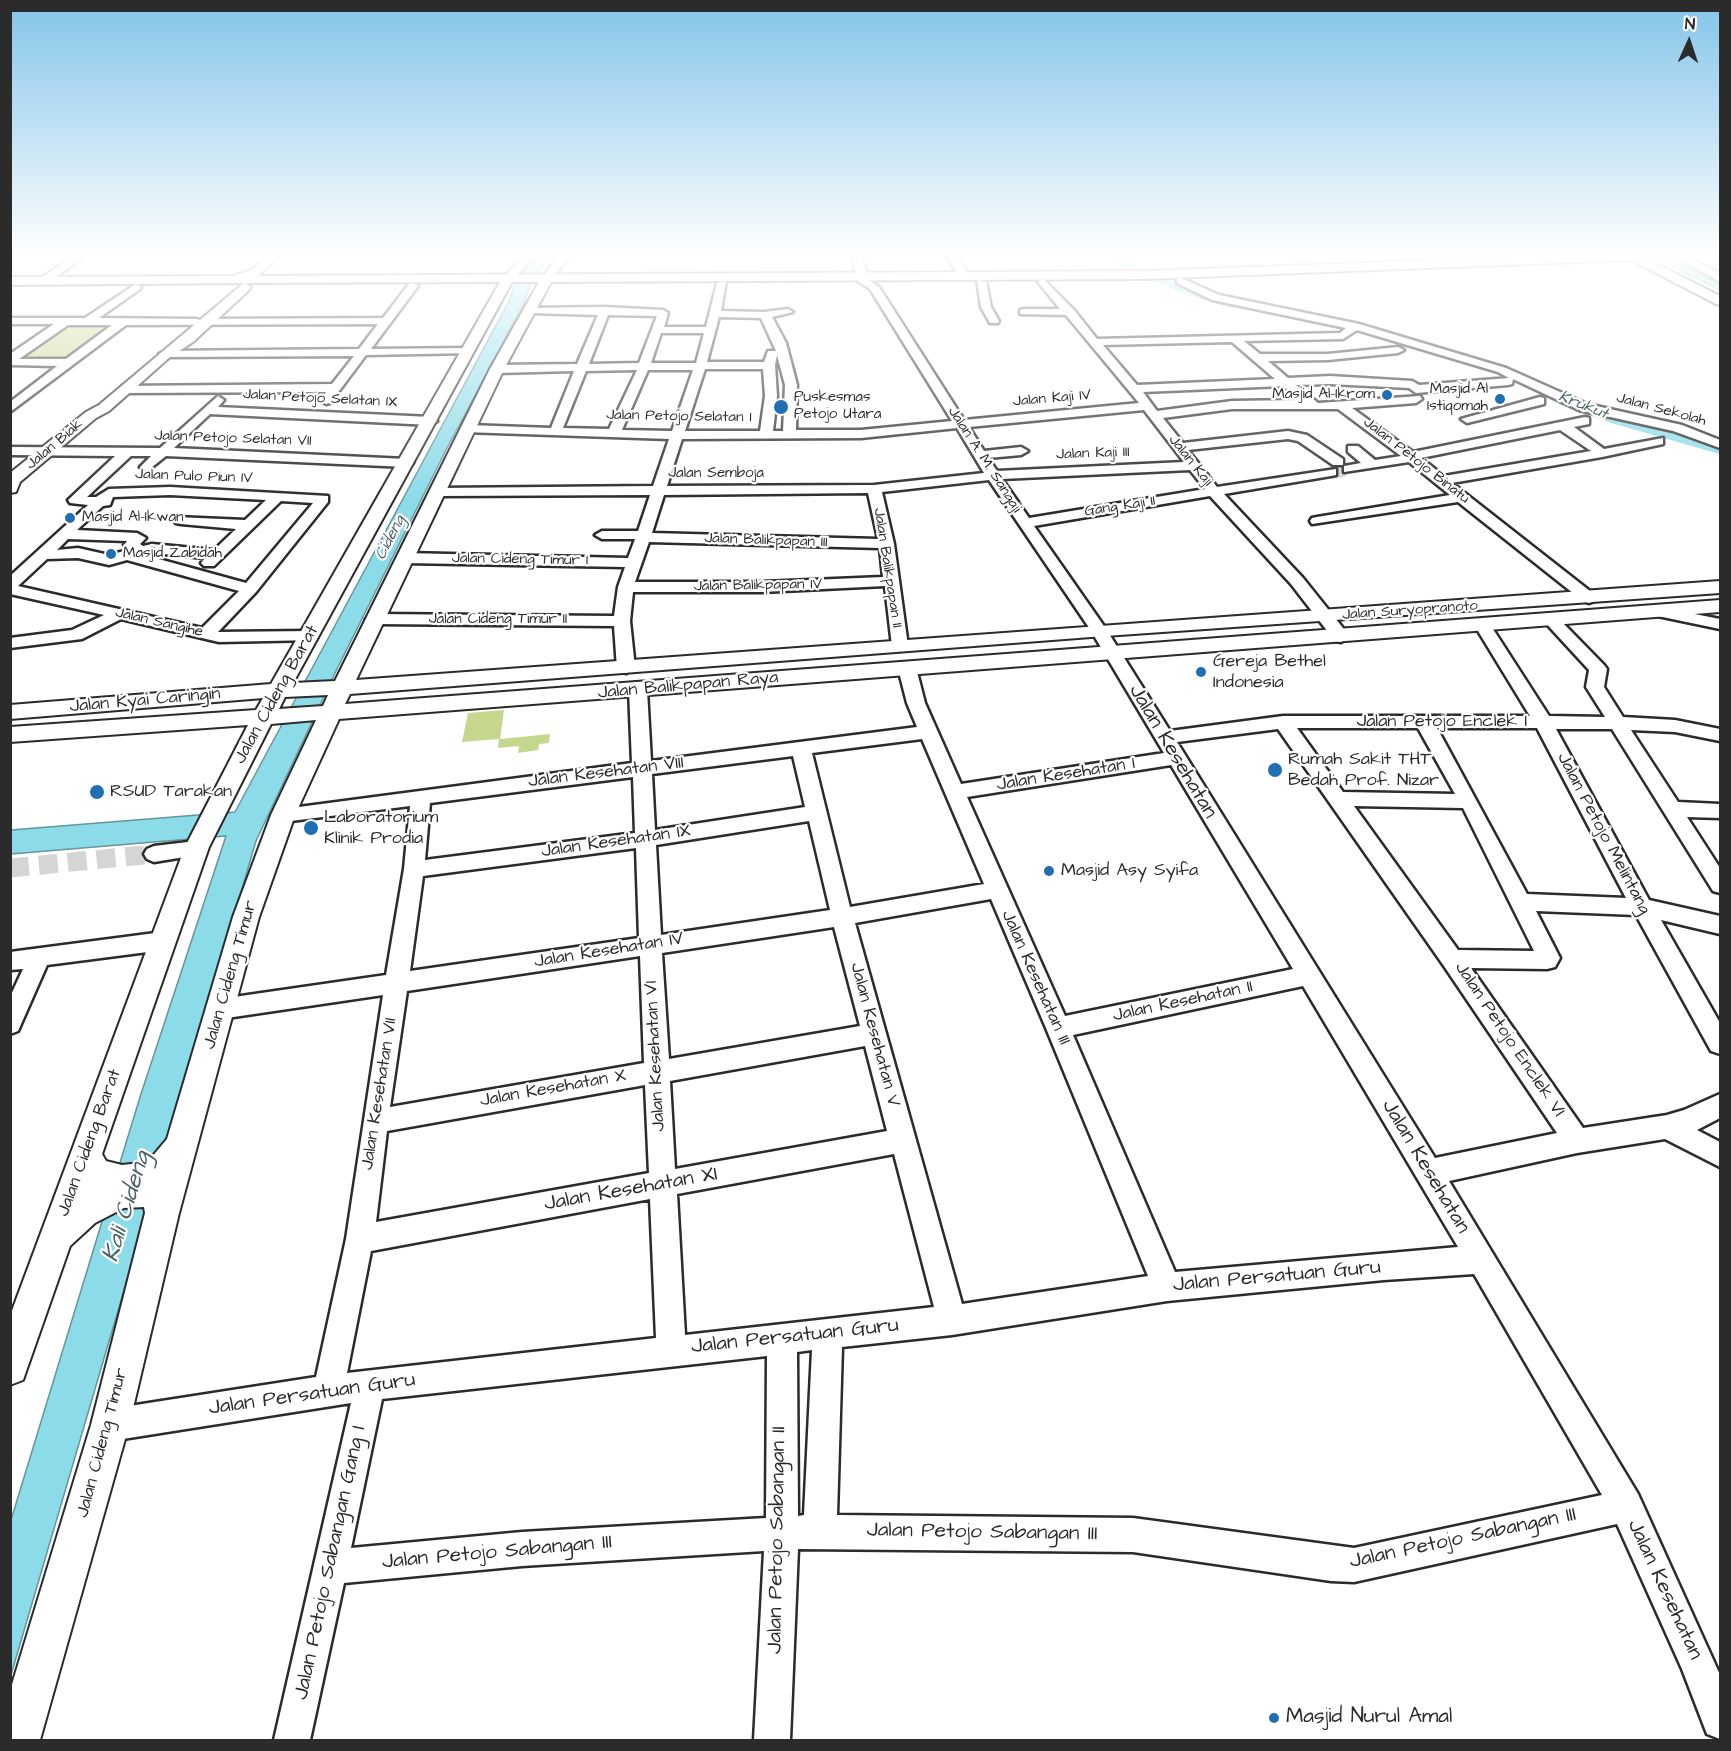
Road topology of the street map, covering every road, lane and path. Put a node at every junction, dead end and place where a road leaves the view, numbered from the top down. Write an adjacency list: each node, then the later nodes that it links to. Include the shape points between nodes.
1 (43, 338): 17 (street)
2 (103, 338): 28 (street)
3 (181, 338): 20 (main road, Jalan Biak)
4 (371, 338): 24 (street)
5 (476, 338): 23 (main road, Jalan Cideng Barat)
6 (514, 338): 33 (main road, Jalan Cideng Timur)
7 (593, 338): 34 (street)
8 (655, 338): 32 (street)
9 (708, 338): 30 (street)
10 (906, 338): 59 (street, Jalan A. M. Sangaji)
11 (1092, 338): 18 (street, Jalan Kaji)
12 (1310, 338): 19 (street)
13 (1385, 338): 69 (street, Jalan Sekolah, via 1502,370 1583,407 1677,428)
14 (1174, 339): 18 (street); 19 (street); 25 (street)
15 (777, 340): 29 (street); 67 (street, via 791,385)
16 (20, 341): 17 (street)
17 (38, 341): 26 (street)
18 (1096, 342): 38 (street, Jalan Kaji)
19 (1236, 342): 21 (street); 27 (street)
20 (171, 349): 24 (street); 39 (main road, Jalan Biak)
21 (1218, 350)
22 (1398, 350): 27 (street)
23 (468, 351): 24 (street); 43 (main road, Jalan Cideng Barat)
24 (360, 352): 37 (street)
25 (1183, 352)
26 (10, 361): 28 (street)
27 (1260, 362): 31 (street); 36 (street)
28 (70, 363): 48 (street)
29 (769, 365): 30 (street); 66 (street, via 771,396)
30 (699, 366): 32 (street); 65 (street)
31 (1285, 366)
32 (644, 367): 34 (street); 64 (street)
33 (497, 369): 34 (street); 43 (main road, Jalan Cideng Timur)
34 (580, 369): 62 (street)
35 (1508, 381): 42 (street)
36 (1284, 382): 38 (street); 42 (street, via 1351,381 1412,385); 45 (street)
37 (334, 388): 41 (street); 53 (street)
38 (1134, 388): 51 (street, Jalan Kaji)
39 (126, 389): 40 (street); 73 (main road, Jalan Biak)
40 (229, 389): 41 (street); 49 (street)
41 (248, 389): 50 (street)
42 (1416, 389): 46 (street, via 1421,397)
43 (467, 390): 58 (main road, Jalan Cideng Barat); 61 (main road, Jalan Cideng Timur)
44 (1540, 401): 47 (street)
45 (1310, 404): 46 (street, Jalan Petojo Binatu); 51 (street, Jalan Kaji IV)
46 (1342, 406): 55 (street, Jalan Petojo Binatu)
47 (1509, 407): 56 (street); 60 (street)
48 (10, 408)
49 (207, 410): 50 (street, Jalan Petojo Selatan IX); 76 (street)
50 (227, 411): 53 (street, Jalan Petojo Selatan IX)
51 (1150, 411): 54 (street, Jalan Kaji IV); 70 (street, Jalan Kaji)
52 (1390, 414): 55 (street)
53 (315, 415): 58 (street, Jalan Petojo Selatan IX)
54 (1036, 417): 59 (street, Jalan Kaji IV); 63 (street)
55 (1361, 418): 79 (street, Jalan Petojo Binatu)
56 (1467, 419)
57 (1585, 420): 60 (street, Gang Kaji II)
58 (431, 421): 80 (main road, Jalan Cideng Barat)
59 (960, 424): 67 (street, Jalan Petojo Selatan I, via 861,434); 78 (street, Jalan A. M. Sangaji)
60 (1556, 426): 77 (street, via 1576,433); 79 (street, Gang Kaji II)
61 (469, 429): 62 (street, Jalan Petojo Selatan I); 90 (main road, Jalan Cideng Timur)
62 (556, 430): 64 (street, Jalan Petojo Selatan I)
63 (1047, 432)
64 (614, 433): 65 (street, Jalan Petojo Selatan I)
65 (675, 435): 66 (street, Jalan Petojo Selatan I); 89 (street)
66 (766, 435): 67 (street, Jalan Petojo Selatan I)
67 (789, 435)
68 (1658, 441): 77 (street)
69 (1720, 444)
70 (1179, 447): 82 (street, Jalan Kaji); 84 (street, via 1294,435)
71 (1353, 449): 81 (street)
72 (10, 451): 73 (street, Jalan Petojo Selatan VII)
73 (53, 451): 74 (street, Jalan Petojo Selatan VII); 87 (main road, Jalan Biak, via 26,480)
74 (128, 451): 76 (street, Jalan Petojo Selatan VII); 95 (street, via 75,500)
75 (1021, 451): 78 (street)
76 (165, 452): 80 (street, Jalan Petojo Selatan VII); 83 (street)
77 (1602, 453): 86 (street)
78 (980, 455): 85 (street, Jalan A. M. Sangaji)
79 (1412, 458): 81 (street, Gang Kaji II); 86 (street, Jalan Petojo Binatu)
80 (406, 463): 125 (main road, Jalan Cideng Barat)
81 (1372, 465): 84 (street, Gang Kaji II)
82 (1194, 466): 85 (street, Jalan Kaji III); 91 (street, Jalan Kaji)
83 (147, 467)
84 (1339, 468): 91 (street, Gang Kaji II)
85 (993, 476): 88 (street, Jalan Semboja); 99 (street, Jalan A. M. Sangaji)
86 (1441, 481): 94 (street, Jalan Petojo Binatu)
87 (10, 488)
88 (874, 489): 89 (street, Jalan Semboja); 104 (street, Jalan Balikpapan II)
89 (660, 491): 90 (street, Jalan Semboja); 103 (street)
90 (438, 492): 108 (main road, Jalan Cideng Timur)
91 (1215, 493): 99 (street, Gang Kaji II); 118 (street, Jalan Kaji)
92 (145, 496): 93 (street, Jalan Pulo Piun IV); 95 (street); 95 (street, Jalan Pulo Piun IV, via 109,493); 96 (street)
93 (277, 496): 100 (street); 114 (street, Jalan Pulo Piun IV, via 324,500)
94 (1461, 496): 98 (street); 115 (street, Jalan Petojo Binatu)
95 (96, 502): 101 (street)
96 (163, 502)
97 (182, 520): 100 (street)
98 (1317, 521)
99 (1025, 523): 123 (street, Jalan A. M. Sangaji)
100 (247, 525): 107 (street)
101 (62, 534): 105 (street, via 137,537 131,545); 106 (street)
102 (602, 535): 103 (street, Jalan Balikpapan III)
103 (645, 536): 104 (street, Jalan Balikpapan III); 109 (street)
104 (887, 544): 111 (street, Jalan Balikpapan II)
105 (134, 553): 106 (street, via 109,561 78,553); 107 (street, via 152,548); 110 (street)
106 (41, 555): 113 (street)
107 (218, 555): 110 (street)
108 (405, 558): 109 (street, Jalan Cideng Timur I); 119 (main road, Jalan Cideng Timur)
109 (635, 563): 112 (street)
110 (197, 573): 114 (street)
111 (890, 581): 112 (street, Jalan Balikpapan IV, via 762,587); 128 (street, Jalan Balikpapan II)
112 (626, 586): 121 (street)
113 (10, 587): 117 (street, Jalan Sangihe)
114 (250, 589): 124 (street)
115 (1589, 598): 116 (main road, Jalan Suryopranoto); 118 (main road, Jalan Suryopranoto)
116 (1720, 606): 120 (main road, Jalan Suryopranoto)
117 (120, 614): 124 (street, Jalan Sangihe); 127 (street, via 76,635)
118 (1326, 617): 123 (main road, Jalan Suryopranoto); 126 (street, Jalan Kaji)
119 (374, 619): 121 (street, Jalan Cideng Timur II); 132 (main road, Jalan Cideng Timur)
120 (1551, 620): 122 (main road, Jalan Suryopranoto); 141 (street, via 1598,669 1595,687)
121 (622, 621): 130 (street)
122 (1484, 626): 126 (main road, Jalan Suryopranoto); 139 (street, Jalan Petojo Melintang)
123 (1098, 630): 128 (main road, Jalan Balikpapan Raya); 129 (street, Jalan Kesehatan)
124 (206, 634): 125 (street, Jalan Sangihe)
125 (310, 636): 133 (main road, Jalan Cideng Barat)
126 (1341, 637): 129 (main road, Jalan Suryopranoto)
127 (10, 643)
128 (900, 646): 130 (main road, Jalan Balikpapan Raya)
129 (1111, 652): 131 (main road, Jalan Balikpapan Raya); 146 (street, Jalan Kesehatan)
130 (626, 668): 132 (main road, Jalan Balikpapan Raya)
131 (907, 668): 134 (main road, Jalan Balikpapan Raya); 142 (street, Jalan Kesehatan III)
132 (337, 688): 133 (main road, Jalan Balikpapan Raya); 136 (main road, Jalan Cideng Timur)
133 (285, 690): 135 (main road, Jalan Kyai Caringin); 137 (main road, Jalan Cideng Barat)
134 (638, 690): 136 (main road, Jalan Balikpapan Raya); 147 (street, Jalan Kesehatan VI)
135 (10, 712)
136 (325, 713): 137 (main road, Jalan Balikpapan Raya); 155 (main road, Jalan Cideng Timur)
137 (270, 715): 143 (main road, Jalan Kyai Caringin); 157 (main road, Jalan Cideng Barat)
138 (1283, 722): 140 (street, Jalan Petojo Enclek I); 146 (street, Jalan Petojo Enclek I); 150 (street)
139 (1543, 722): 140 (street, Jalan Petojo Enclek I); 141 (street, Jalan Petojo Enclek I); 163 (street, Jalan Petojo Melintang)
140 (1425, 723): 151 (street)
141 (1620, 723): 144 (street, Jalan Petojo Enclek I, via 1675,726); 152 (street)
142 (929, 732): 145 (street, Jalan Kesehatan VIII); 148 (street, Jalan Kesehatan III)
143 (10, 735)
144 (1720, 735)
145 (801, 748): 147 (street, Jalan Kesehatan VIII); 153 (street, Jalan Kesehatan V)
146 (1170, 748): 148 (street, Jalan Kesehatan I); 171 (street, Jalan Kesehatan)
147 (643, 769): 149 (street, Jalan Kesehatan VIII); 156 (street, Jalan Kesehatan VI)
148 (956, 792): 161 (street, Jalan Kesehatan III)
149 (421, 797): 155 (street, Jalan Kesehatan VIII); 159 (street, Jalan Kesehatan VII)
150 (1339, 800): 151 (street); 169 (street)
151 (1469, 801): 162 (street)
152 (1671, 809): 154 (street); 160 (street)
153 (818, 812): 156 (street, Jalan Kesehatan IX); 164 (street, Jalan Kesehatan V)
154 (1720, 812)
155 (283, 815): 173 (main road, Jalan Cideng Timur, via 246,917)
156 (646, 839): 159 (street, Jalan Kesehatan IX); 167 (street, Jalan Kesehatan VI)
157 (196, 848): 158 (street); 166 (main road, Jalan Cideng Barat)
158 (154, 854)
159 (414, 869): 172 (street, Jalan Kesehatan VII)
160 (1720, 885)
161 (997, 890): 164 (street, Jalan Kesehatan IV); 175 (street, Jalan Kesehatan III)
162 (1521, 902): 163 (street); 169 (street, Jalan Petojo Enclek VI, via 1548,959)
163 (1642, 907): 165 (street); 177 (street, Jalan Petojo Melintang)
164 (842, 917): 167 (street, Jalan Kesehatan IV); 176 (street, Jalan Kesehatan V)
165 (1720, 925)
166 (163, 941): 168 (street); 187 (main road, Jalan Cideng Barat)
167 (651, 945): 172 (street, Jalan Kesehatan IV); 178 (street, Jalan Kesehatan VI)
168 (40, 956): 170 (street); 174 (street)
169 (1452, 958): 184 (street, Jalan Petojo Enclek VI)
170 (10, 960)
171 (1308, 976): 175 (street, Jalan Kesehatan II); 186 (street, Jalan Kesehatan)
172 (398, 983): 173 (street, Jalan Kesehatan IV); 180 (street, Jalan Kesehatan VII)
173 (220, 1009): 182 (main road, Jalan Cideng Timur)
174 (10, 1024)
175 (1058, 1028): 193 (street, Jalan Kesehatan III)
176 (874, 1034): 178 (street, Jalan Kesehatan X); 183 (street, Jalan Kesehatan V)
177 (1720, 1044)
178 (657, 1071): 180 (street, Jalan Kesehatan X); 188 (street, Jalan Kesehatan VI)
179 (1720, 1105): 181 (street, via 1689,1121)
180 (375, 1121): 190 (street, Jalan Kesehatan VII)
181 (1666, 1127): 184 (street); 185 (street)
182 (185, 1140): 189 (main road, Jalan Cideng Timur); 189 (main road)
183 (903, 1140): 188 (street, Jalan Kesehatan XI); 194 (street, Jalan Kesehatan V)
184 (1577, 1141): 186 (street)
185 (1720, 1155)
186 (1429, 1172): 192 (street, Jalan Kesehatan)
187 (95, 1179): 189 (main road, via 108,1196 134,1190); 191 (main road, Jalan Cideng Barat); 191 (main road, via 72,1220)
188 (662, 1185): 190 (street, Jalan Kesehatan XI); 197 (street, Jalan Kesehatan VI)
189 (160, 1192): 201 (main road, Jalan Cideng Timur)
190 (360, 1239): 200 (street, Jalan Kesehatan VII)
191 (55, 1240): 198 (main road, Jalan Cideng Barat)
192 (1480, 1260): 193 (street, Jalan Persatuan Guru); 202 (street, Jalan Kesehatan)
193 (1167, 1287): 194 (street, Jalan Persatuan Guru)
194 (952, 1320): 195 (street, Jalan Persatuan Guru)
195 (828, 1334): 196 (street, Jalan Persatuan Guru); 203 (street)
196 (782, 1340): 197 (street, Jalan Persatuan Guru); 204 (street, Jalan Petojo Sabangan II)
197 (671, 1350): 199 (street, Jalan Persatuan Guru)
198 (11, 1366)
199 (370, 1386): 200 (street, Jalan Persatuan Guru); 205 (street, Jalan Petojo Sabangan Gang I)
200 (328, 1390): 201 (street, Jalan Persatuan Guru)
201 (110, 1425): 207 (main road, Jalan Cideng Timur)
202 (1626, 1506): 203 (street, Jalan Petojo Sabangan III, via 1354,1564 1133,1535); 206 (street, Jalan Kesehatan, via 1698,1663)
203 (820, 1531): 204 (street, Jalan Petojo Sabangan III)
204 (782, 1533): 205 (street, Jalan Petojo Sabangan III, via 522,1549); 209 (street, Jalan Petojo Sabangan II)
205 (332, 1567): 208 (street, Jalan Petojo Sabangan Gang I)
206 (1720, 1721)
207 (18, 1740)
208 (292, 1740)
209 (772, 1740)

